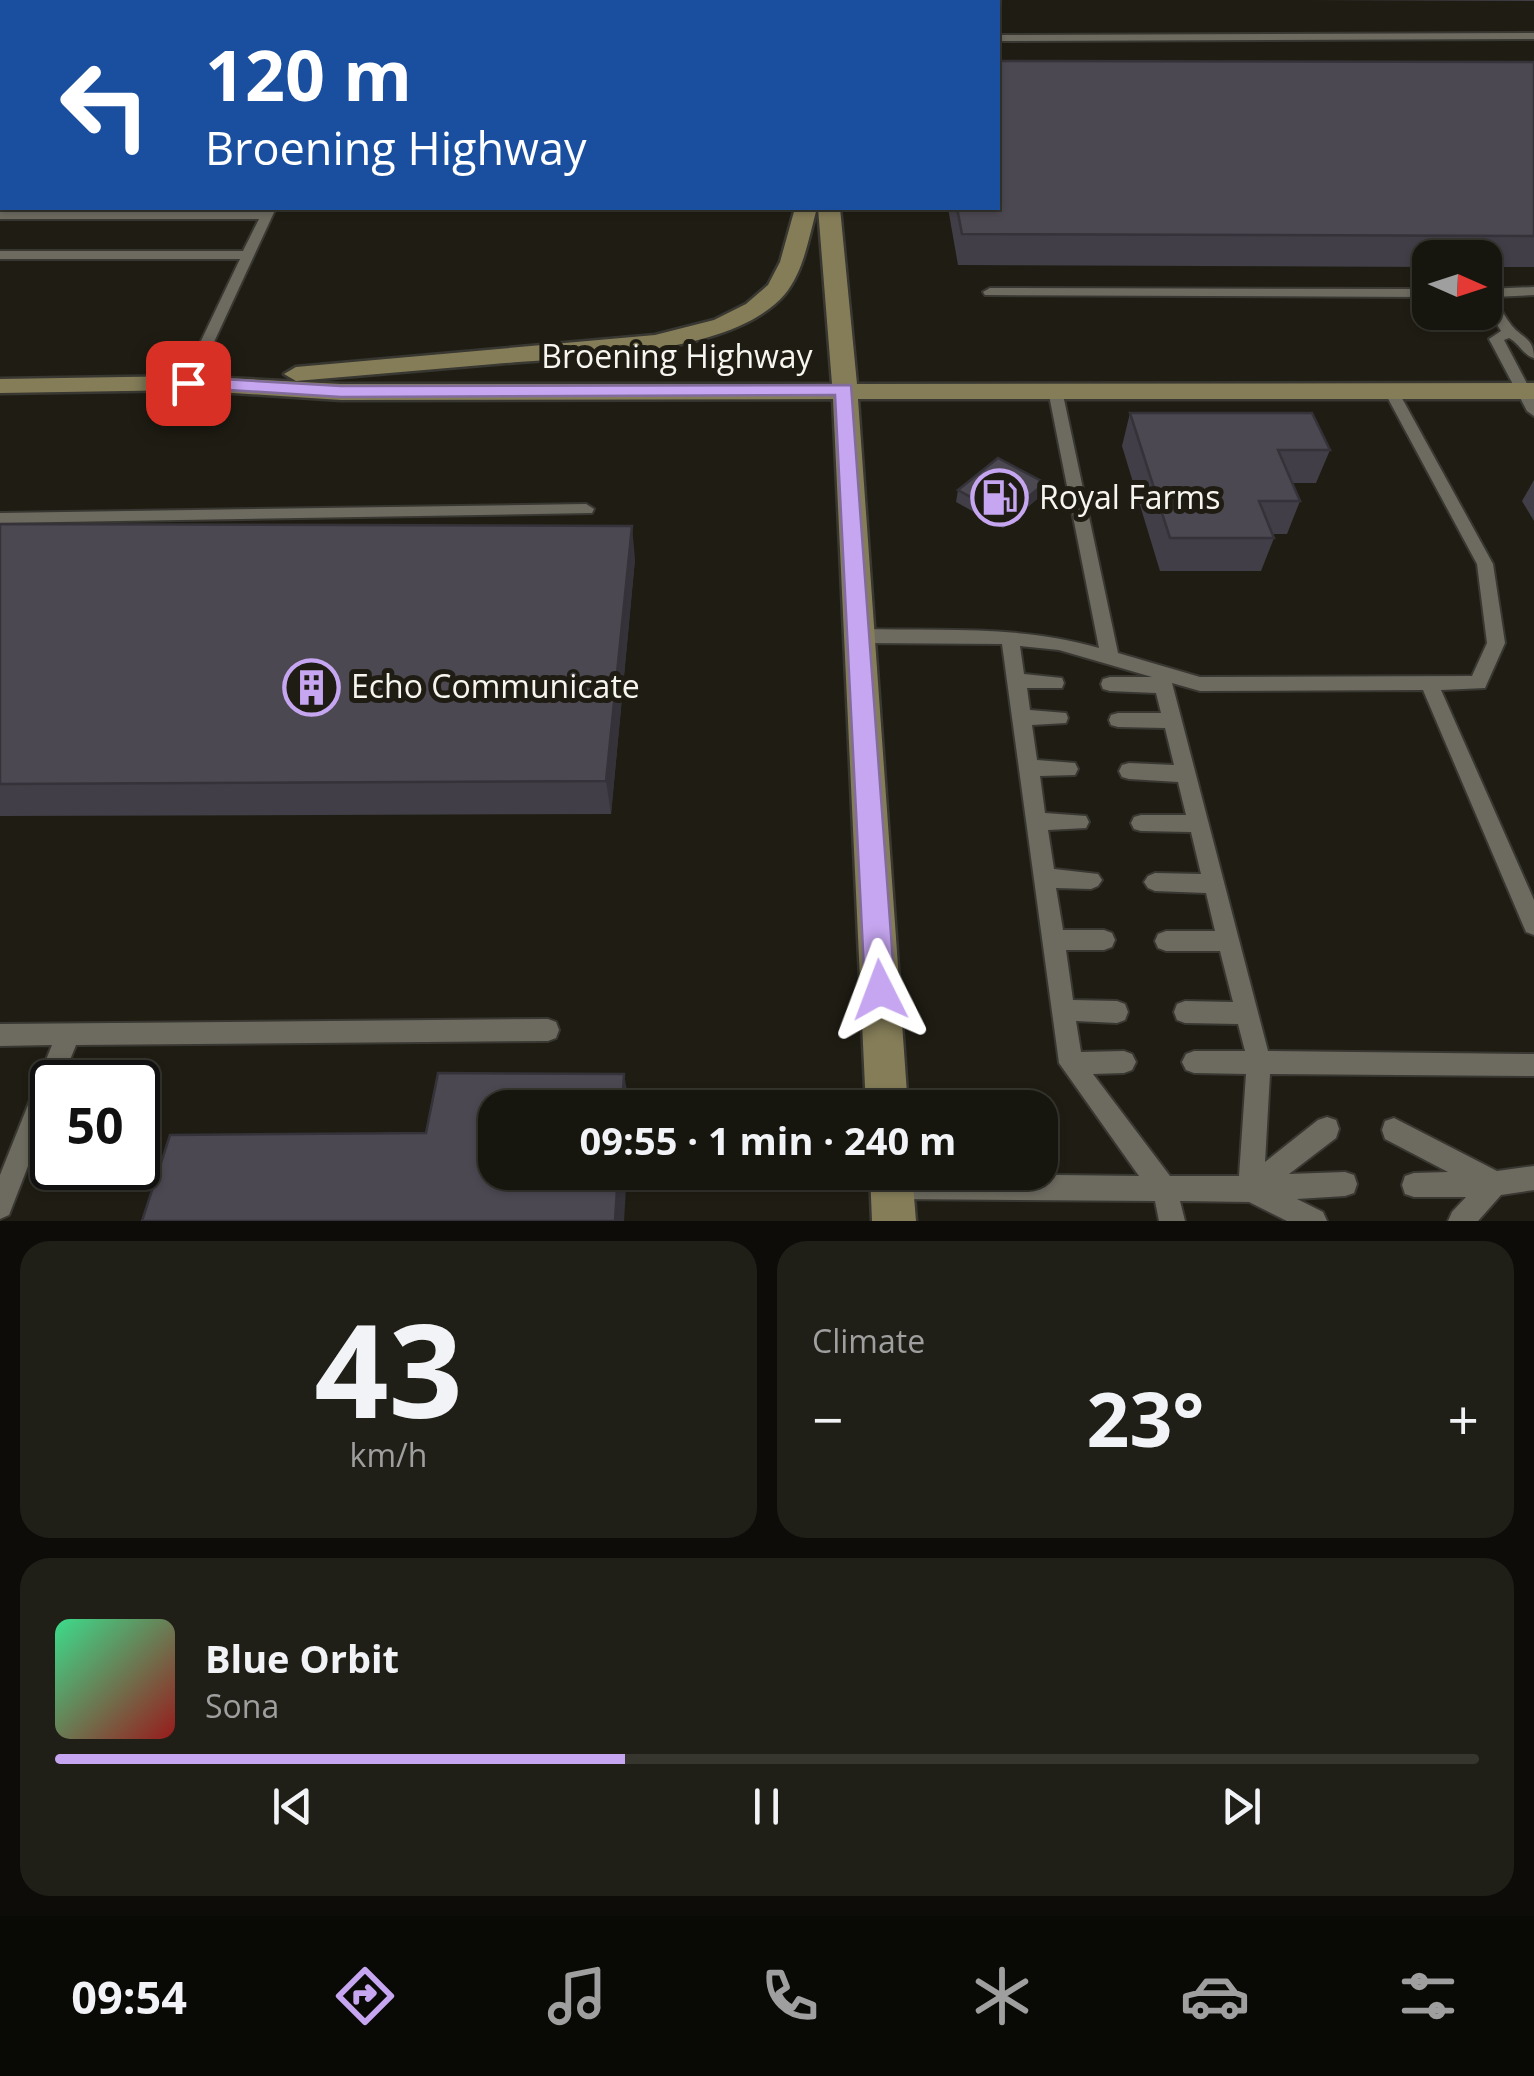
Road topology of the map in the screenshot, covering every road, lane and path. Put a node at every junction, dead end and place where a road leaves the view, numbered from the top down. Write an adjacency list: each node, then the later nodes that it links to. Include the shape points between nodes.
1 (1534, 36): 2 (lane)
2 (1000, 38)
3 (805, 210): 16 (main road, via 777,289 722,325 655,342)
4 (829, 210): 18 (main road)
5 (269, 211): 6 (lane); 8 (lane)
6 (0, 215)
7 (0, 255): 8 (lane)
8 (248, 255): 16 (lane)
9 (990, 292): 11 (lane)
10 (1534, 292): 12 (lane)
11 (1412, 293)
12 (1502, 293)
13 (1502, 322): 14 (lane)
14 (1508, 332): 15 (lane); 21 (lane, via 1496,338)
15 (1534, 354)
16 (188, 383): 17 (main road, Broening Highway); 18 (main road, Broening Highway, via 341,392)
17 (0, 386)
18 (844, 389): 19 (main road, Broening Highway); 24 (main road)
19 (1055, 390): 20 (main road, Broening Highway); 26 (lane)
20 (1391, 390): 21 (main road, Broening Highway); 31 (lane, via 1484,564 1496,643 1478,683)
21 (1530, 398)
22 (586, 508): 23 (lane)
23 (0, 518)
24 (860, 636): 25 (lane); 65 (main road)
25 (1010, 638): 26 (lane); 28 (lane)
26 (1108, 655): 27 (lane)
27 (1162, 679): 30 (lane); 31 (lane); 35 (lane)
28 (1016, 681): 29 (lane); 32 (lane)
29 (1055, 682)
30 (1110, 684)
31 (1430, 685): 48 (lane)
32 (1022, 717): 33 (lane); 36 (lane)
33 (1059, 718)
34 (1118, 720): 35 (lane)
35 (1173, 722): 39 (lane)
36 (1029, 768): 37 (lane); 40 (lane)
37 (1068, 769)
38 (1129, 772): 39 (lane)
39 (1186, 774): 43 (lane)
40 (1036, 821): 41 (lane); 44 (lane)
41 (1079, 822)
42 (1141, 823): 43 (lane)
43 (1199, 824): 47 (lane)
44 (1045, 878): 45 (lane); 49 (lane)
45 (1091, 880)
46 (1155, 882): 47 (lane)
47 (1214, 884): 52 (lane)
48 (1534, 925)
49 (1054, 940): 50 (lane); 53 (lane)
50 (1104, 940)
51 (1166, 941): 52 (lane)
52 (1229, 941): 56 (lane)
53 (1063, 1010): 54 (lane); 60 (lane)
54 (1117, 1012)
55 (1185, 1012): 56 (lane)
56 (1246, 1013): 63 (lane)
57 (548, 1030): 58 (lane)
58 (69, 1033): 59 (lane); 75 (lane)
59 (0, 1035)
60 (1071, 1062): 61 (lane); 73 (lane)
61 (1124, 1062)
62 (1194, 1062): 63 (lane)
63 (1259, 1062): 64 (lane); 72 (lane)
64 (1534, 1065)
65 (886, 1090)
66 (1327, 1128): 72 (lane)
67 (1394, 1130): 70 (lane)
68 (1534, 1178): 70 (lane)
69 (1345, 1184): 72 (lane)
70 (1495, 1184): 71 (lane); 78 (lane)
71 (1414, 1185)
72 (1250, 1189): 73 (lane); 77 (lane)
73 (1165, 1190): 74 (lane); 76 (lane)
74 (892, 1193)
75 (0, 1206)
76 (1172, 1221)
77 (1314, 1221)
78 (1461, 1221)

